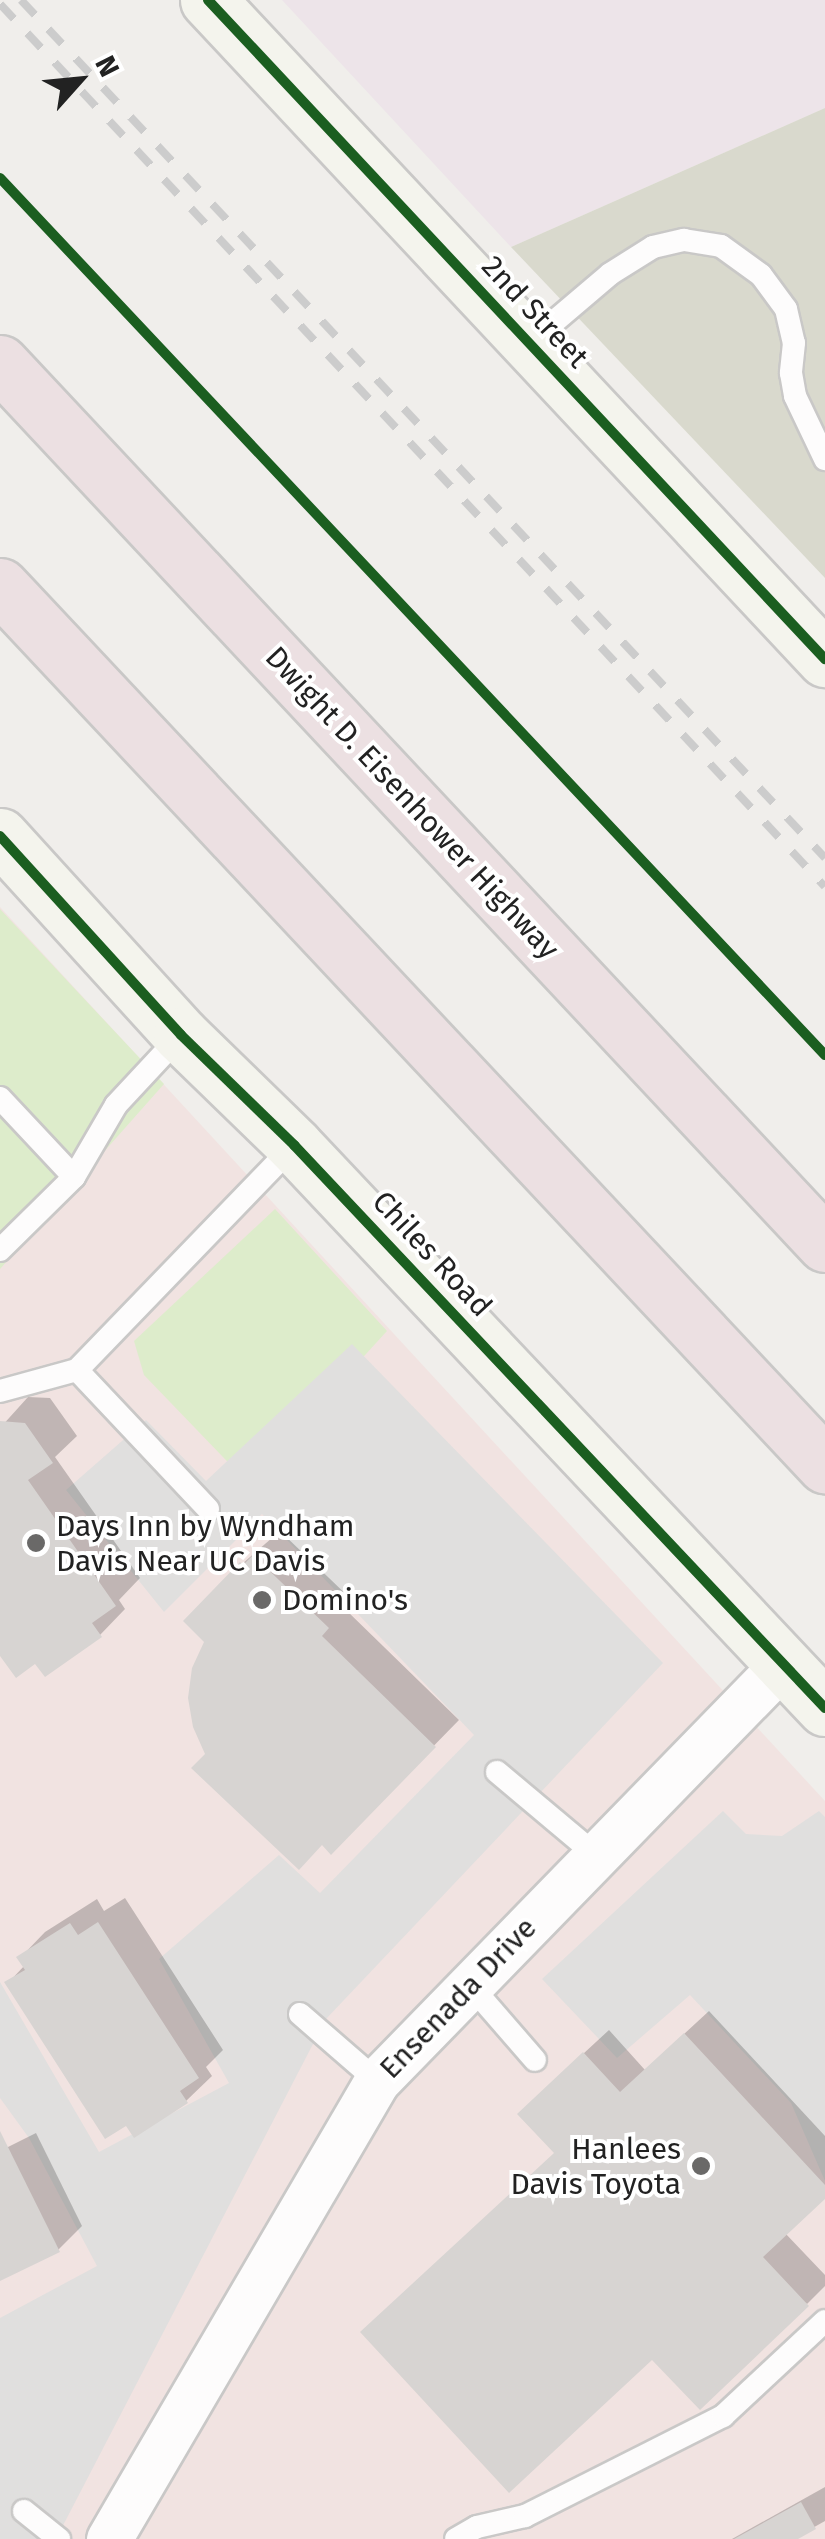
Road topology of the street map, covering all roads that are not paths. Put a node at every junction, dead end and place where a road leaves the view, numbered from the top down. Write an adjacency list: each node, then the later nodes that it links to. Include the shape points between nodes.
1 (208, 0): 2 (street, 2nd Street)
2 (530, 343): 4 (lane, via 610,274 654,248 684,240 722,246 761,275 786,309 795,396); 6 (street, 2nd Street)
3 (0, 363): 12 (highway, Dwight D. Eisenhower Highway)
4 (825, 459)
5 (0, 586): 16 (highway)
6 (825, 658)
7 (0, 836): 8 (street, Chiles Road)
8 (182, 1035): 10 (street, Chiles Road); 11 (lane, via 116,1106)
9 (0, 1098): 11 (lane)
10 (294, 1144): 14 (lane); 18 (street, Chiles Road)
11 (74, 1178): 13 (lane)
12 (825, 1244)
13 (0, 1250)
14 (77, 1370): 15 (lane); 17 (lane)
15 (0, 1391)
16 (825, 1465)
17 (208, 1509)
18 (784, 1664): 19 (street, Chiles Road); 21 (street, Ensenada Drive)
19 (825, 1708)
20 (497, 1772): 21 (lane)
21 (597, 1856): 22 (street, Ensenada Drive)
22 (470, 1985): 24 (lane); 25 (street, Ensenada Drive)
23 (300, 2014): 25 (lane)
24 (536, 2060)
25 (377, 2080): 28 (street, Ensenada Drive)
26 (825, 2321): 30 (lane, via 723,2416 525,2516)
27 (24, 2512): 29 (lane)
28 (118, 2535)
29 (59, 2539)
30 (456, 2539)

